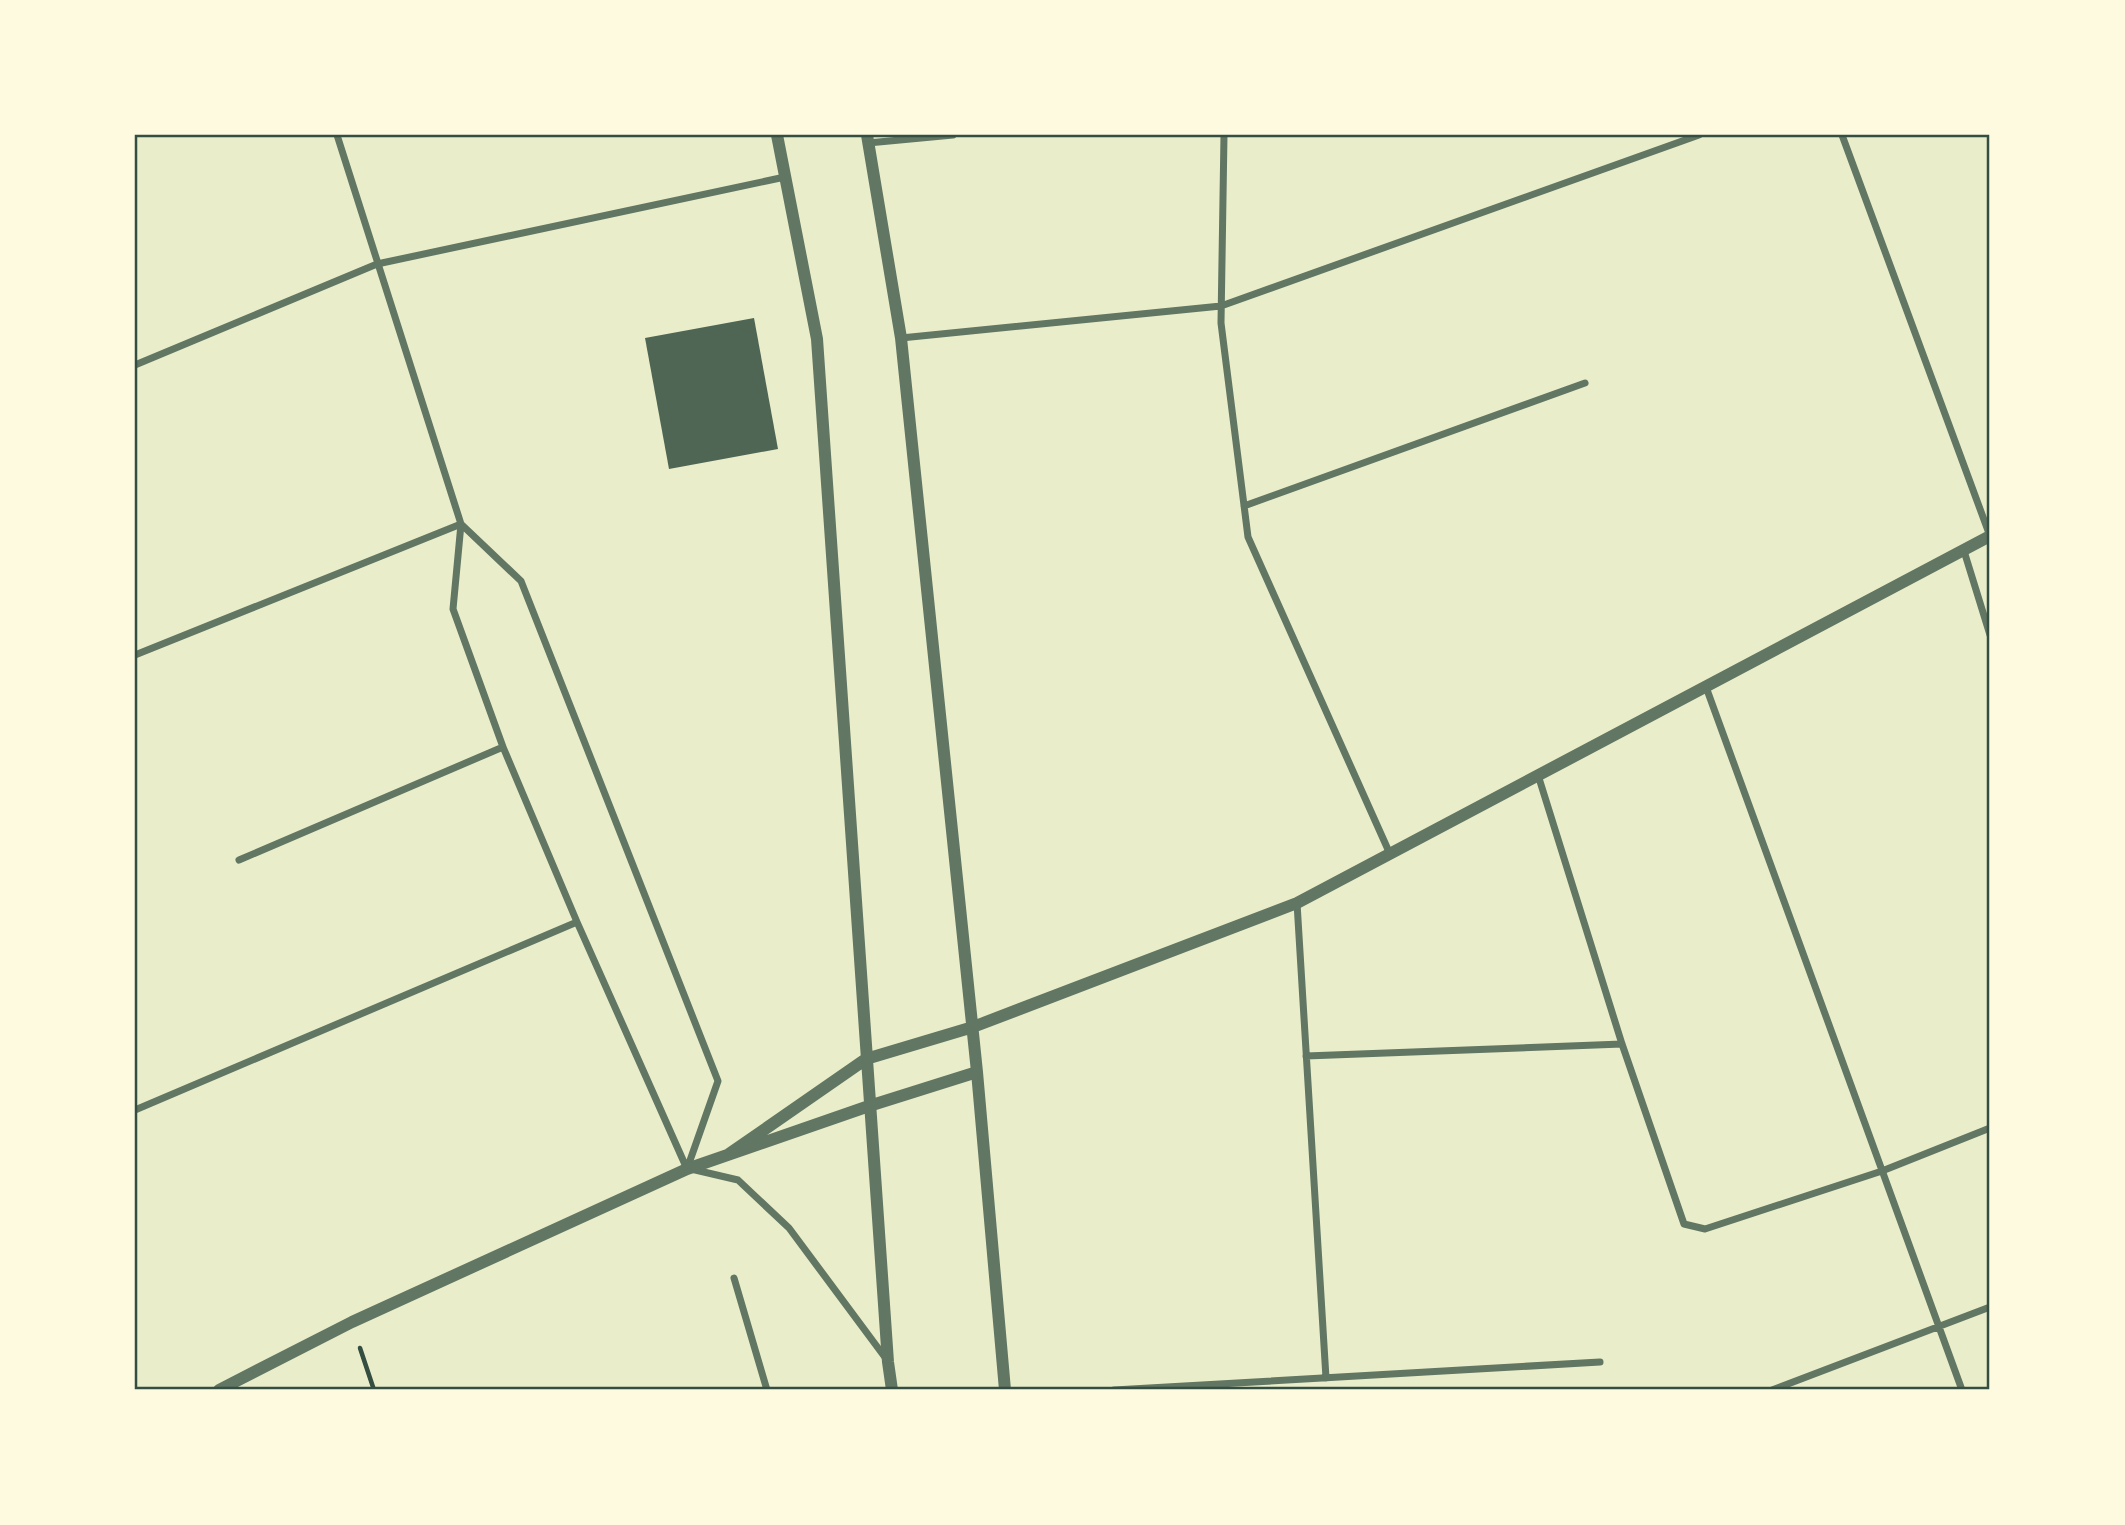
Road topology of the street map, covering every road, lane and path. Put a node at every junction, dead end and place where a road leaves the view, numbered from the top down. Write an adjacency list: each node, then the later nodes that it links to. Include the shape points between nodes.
1 (337, 135): 9 (street)
2 (777, 135): 8 (street)
3 (953, 135): 7 (street)
4 (1224, 135): 10 (street)
5 (1699, 135): 10 (street)
6 (1842, 135): 16 (street)
7 (867, 139): 11 (street)
8 (785, 177): 9 (street); 30 (street, via 817,339)
9 (377, 264): 12 (street); 15 (street)
10 (1221, 306): 11 (street); 14 (street)
11 (901, 338): 27 (street)
12 (135, 365)
13 (1585, 383): 14 (street)
14 (1244, 506): 23 (street, via 1248,537)
15 (461, 524): 19 (street); 21 (street, via 453,610); 36 (street, via 521,581 718,1081)
16 (1990, 536): 17 (street)
17 (1964, 551): 18 (street); 20 (street)
18 (1990, 635)
19 (135, 655)
20 (1706, 687): 22 (street); 37 (street)
21 (503, 747): 24 (street); 26 (street)
22 (1538, 775): 23 (street); 28 (street)
23 (1390, 854): 25 (street)
24 (239, 860)
25 (1297, 903): 27 (street); 29 (street)
26 (577, 922): 33 (street); 36 (street)
27 (973, 1027): 30 (street); 31 (street)
28 (1622, 1044): 29 (street); 37 (street, via 1684,1224 1705,1229)
29 (1306, 1056): 44 (street)
30 (866, 1059): 32 (street); 35 (street)
31 (977, 1072): 32 (street); 49 (street)
32 (869, 1106): 35 (street); 42 (street)
33 (135, 1110)
34 (1990, 1128): 37 (street)
35 (729, 1154): 36 (street)
36 (687, 1168): 40 (street); 42 (street, via 738,1180 789,1228)
37 (1882, 1171): 41 (street)
38 (734, 1278): 47 (street)
39 (1990, 1307): 41 (street)
40 (352, 1322): 45 (street); 46 (path)
41 (1939, 1327): 51 (street); 52 (street)
42 (888, 1362): 48 (street)
43 (1600, 1362): 44 (street)
44 (1326, 1378): 50 (street)
45 (219, 1390)
46 (374, 1390)
47 (766, 1390)
48 (892, 1390)
49 (1005, 1390)
50 (1114, 1390)
51 (1772, 1390)
52 (1962, 1390)

